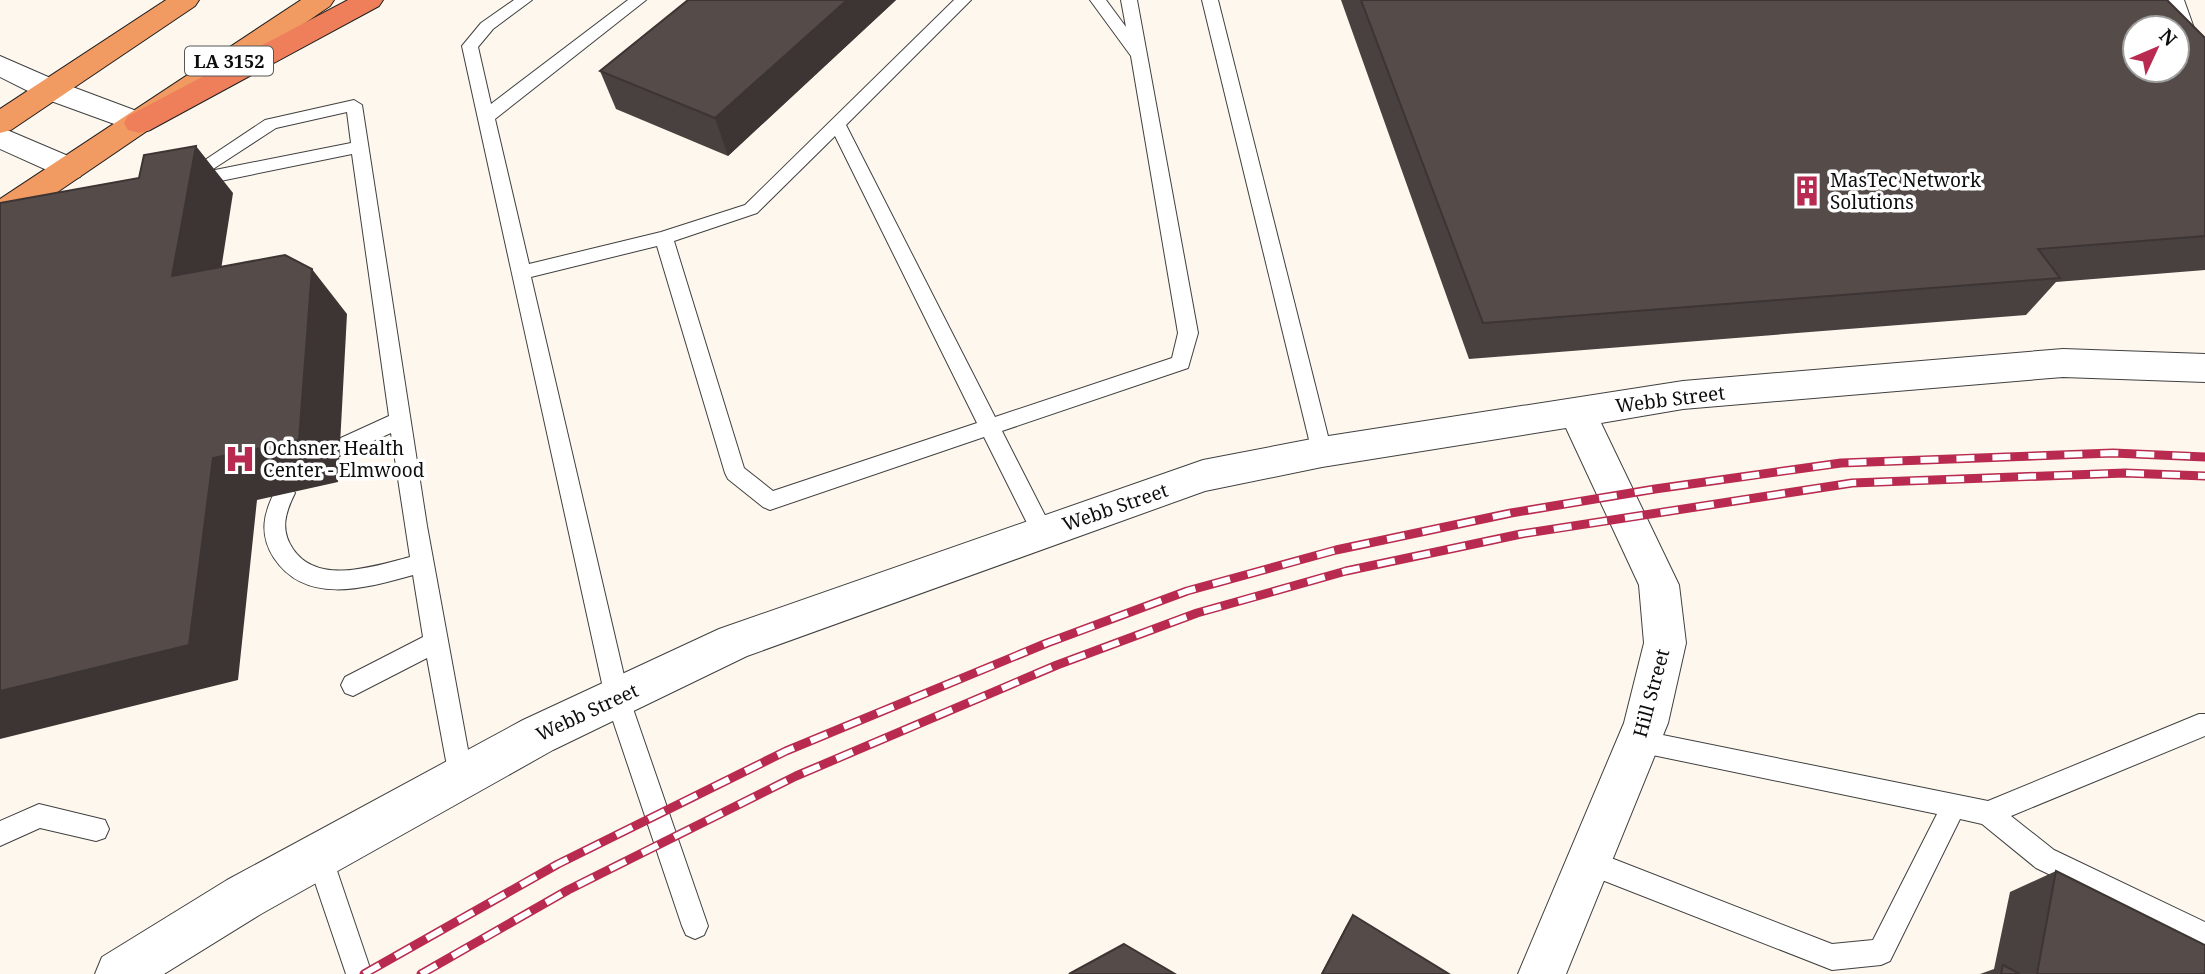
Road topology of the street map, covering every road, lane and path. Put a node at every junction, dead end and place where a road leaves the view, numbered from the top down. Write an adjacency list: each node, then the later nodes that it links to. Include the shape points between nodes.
1 (185, 0): 14 (highway)
2 (320, 0): 17 (highway, LA 3152)
3 (369, 0): 17 (highway)
4 (524, 0): 15 (lane, via 487,26 470,46)
5 (638, 0): 15 (lane)
6 (963, 0): 18 (lane)
7 (1098, 0): 11 (lane)
8 (1129, 0): 11 (lane)
9 (1210, 0): 30 (lane)
10 (2176, 0): 12 (lane, via 2193,47)
11 (1138, 55): 28 (lane, via 1188,333 1181,363)
12 (2205, 58)
13 (0, 65): 14 (street)
14 (51, 90): 16 (highway); 17 (street)
15 (486, 117): 24 (lane)
16 (0, 123)
17 (139, 123): 21 (highway, LA 3152)
18 (837, 124): 23 (lane, via 751,209); 28 (lane)
19 (0, 137): 21 (street)
20 (360, 147): 20 (lane, via 354,105 271,124 174,187); 27 (lane)
21 (69, 169): 22 (highway, LA 3152)
22 (0, 215)
23 (664, 238): 24 (lane); 28 (lane, via 735,473 770,500)
24 (521, 273): 36 (lane)
25 (2205, 368): 26 (street, Webb Street, via 2063,363 1683,395)
26 (1577, 411): 30 (street, Webb Street); 38 (street, Hill Street, via 1659,585 1665,643)
27 (399, 420): 29 (lane); 33 (lane)
28 (989, 427): 32 (lane)
29 (339, 448)
30 (1322, 452): 32 (street, Webb Street, via 1203,476)
31 (284, 493): 33 (lane, via 274,515 273,533 294,569 318,579 367,577)
32 (1043, 533): 36 (street, Webb Street, via 734,642)
33 (422, 563): 34 (lane)
34 (434, 643): 35 (lane); 39 (lane)
35 (353, 685)
36 (617, 697): 39 (street, Webb Street); 46 (lane)
37 (2205, 725): 41 (lane)
38 (1638, 741): 40 (lane); 45 (street, Hill Street)
39 (461, 777): 44 (street, Webb Street)
40 (1954, 805): 41 (lane); 45 (lane, via 1881,952 1832,957)
41 (1988, 813): 47 (lane, via 2045,859)
42 (96, 829): 43 (lane, via 39,816)
43 (0, 834)
44 (319, 856): 48 (street, Webb Street); 49 (lane)
45 (1588, 862): 50 (street, Hill Street)
46 (695, 926)
47 (2205, 936)
48 (119, 974)
49 (359, 974)
50 (1542, 974)

